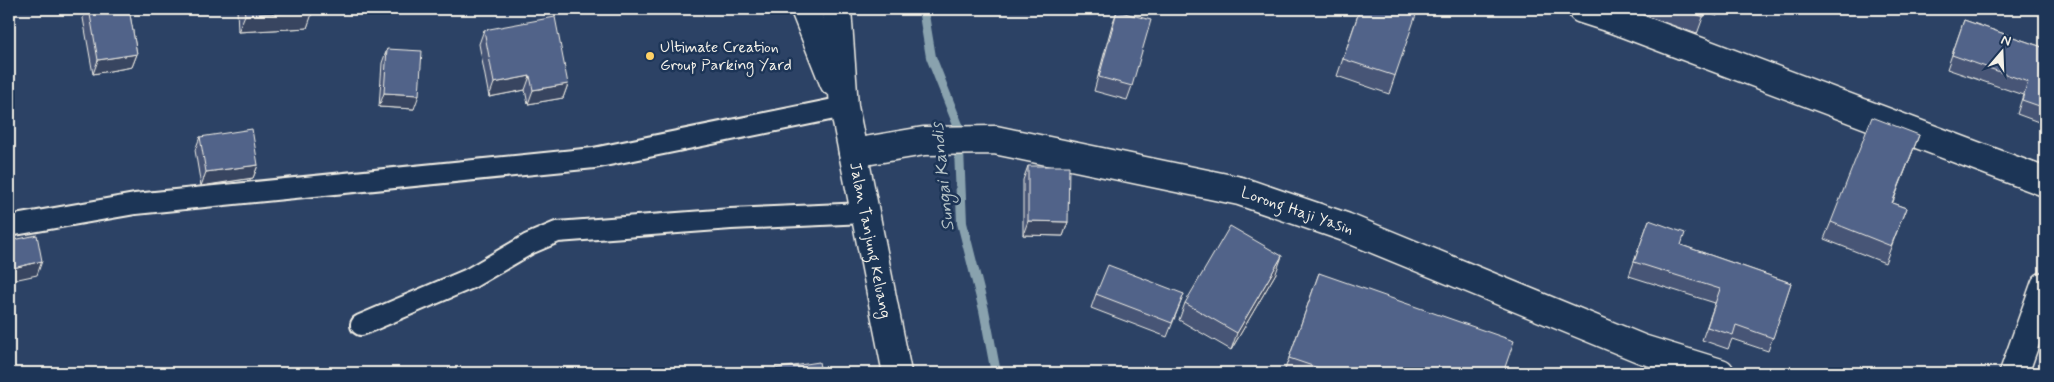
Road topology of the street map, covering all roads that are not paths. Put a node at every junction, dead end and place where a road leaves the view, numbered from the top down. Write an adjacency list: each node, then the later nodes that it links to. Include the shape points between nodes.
1 (806, 9): 4 (street, Jalan Tanjung Keluang)
2 (837, 9): 4 (street, Jalan Tanjung Keluang)
3 (1582, 9): 6 (street)
4 (844, 107): 5 (street, Jalan Tanjung Keluang); 8 (lane, via 594,158 135,204)
5 (853, 153): 7 (street, Jalan Tanjung Keluang); 12 (street, Lorong Haji Yasin, via 924,141 994,140 1240,191 1345,227 1642,349)
6 (2045, 182)
7 (865, 213): 10 (lane, via 557,232 529,244 469,279); 11 (street, Jalan Tanjung Keluang)
8 (9, 226)
9 (2045, 286): 13 (street)
10 (360, 325)
11 (897, 373)
12 (1720, 373)
13 (2014, 373)

